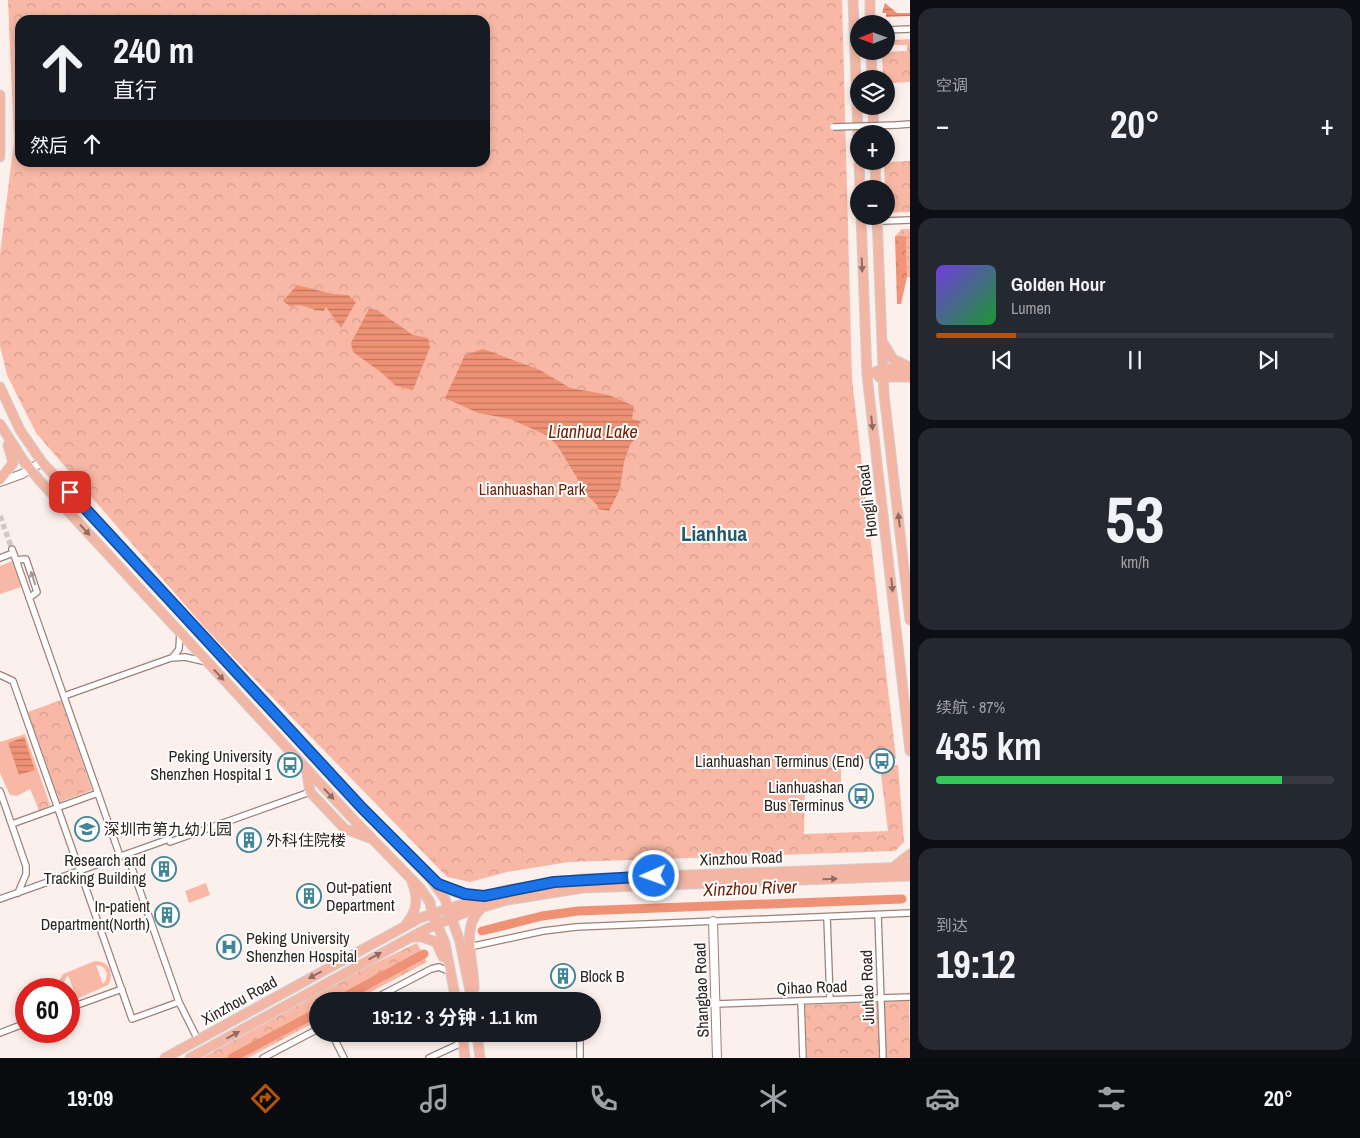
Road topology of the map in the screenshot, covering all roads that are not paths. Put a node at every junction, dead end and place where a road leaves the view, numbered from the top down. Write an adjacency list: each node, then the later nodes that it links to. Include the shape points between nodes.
1 (853, 0): 8 (main road)
2 (870, 0): 3 (main road)
3 (870, 15)
4 (910, 29): 5 (street)
5 (895, 30)
6 (0, 95): 10 (main road)
7 (910, 124): 9 (street, bridge)
8 (858, 125)
9 (833, 127)
10 (0, 149): 11 (main road)
11 (0, 155)
12 (895, 219): 13 (street)
13 (910, 220)
14 (861, 225): 19 (main road, Hongli Road, one-way to 19)
15 (881, 225): 16 (main road, Hongli Road)
16 (882, 340): 17 (main road, via 893,359); 18 (main road, Hongli Road)
17 (910, 367): 18 (main road)
18 (883, 374): 19 (main road); 20 (main road); 30 (main road, Hongli Road, one-way to 18)
19 (867, 375): 37 (main road, Hongli Road, one-way to 37)
20 (910, 377)
21 (0, 388): 24 (main road, via 14,419)
22 (0, 424): 23 (main road)
23 (5, 432): 25 (main road); 26 (main road, via 13,463)
24 (42, 462): 25 (street); 50 (main road, via 362,808)
25 (30, 469): 26 (street); 32 (main road, one-way to 32)
26 (0, 481)
27 (0, 558): 28 (street, via 13,551)
28 (16, 560): 29 (street); 29 (street, one-way to 28, via 37,592 26,559)
29 (29, 598): 36 (street)
30 (909, 605): 31 (main road, Hongli Road)
31 (910, 620)
32 (180, 632): 33 (street, via 179,651); 34 (main road)
33 (171, 658): 34 (street, via 185,657); 36 (street)
34 (207, 662): 38 (main road, one-way to 38)
35 (0, 675): 42 (street, via 13,681)
36 (64, 696): 41 (street)
37 (910, 751)
38 (306, 768): 40 (main road); 44 (main road, one-way to 44)
39 (0, 790): 43 (street)
40 (310, 792): 44 (main road, via 345,828); 46 (street)
41 (98, 793): 42 (street); 46 (street)
42 (58, 807): 43 (street); 49 (street)
43 (12, 824): 53 (street, via 26,866)
44 (373, 840): 52 (main road)
45 (910, 854): 48 (main road)
46 (124, 855): 49 (street); 83 (street)
47 (910, 867): 48 (main road, Xinzhou Road)
48 (892, 868): 54 (main road, Xinzhou Road, via 582,879)
49 (80, 871): 53 (street); 74 (street)
50 (426, 872): 54 (main road, via 446,888); 57 (main road)
51 (910, 876): 56 (main road, Xinzhou Road, one-way to 51, via 583,888)
52 (410, 877): 58 (main road, via 429,900); 65 (main road, via 416,892 416,904)
53 (18, 893): 55 (street)
54 (484, 896): 57 (main road, Xinzhou Road)
55 (0, 899)
56 (486, 906): 62 (main road, Xinzhou Road); 67 (main road, via 472,920)
57 (448, 908): 58 (main road, Xinzhou Road); 62 (main road)
58 (432, 913): 64 (main road); 65 (main road, Xinzhou Road)
59 (910, 913): 60 (street)
60 (878, 915): 61 (street); 80 (street, Jiuhao Road)
61 (827, 917): 63 (street); 81 (street)
62 (452, 918): 64 (main road, Xinzhou Road); 77 (main road)
63 (713, 921): 68 (street, via 570,927); 85 (street, Shangbao Road)
64 (438, 924): 66 (main road, Xinzhou Road); 73 (main road)
65 (404, 926): 89 (main road, Xinzhou Road, one-way to 89)
66 (409, 938): 69 (main road, via 432,940); 96 (main road, Xinzhou Road, one-way to 66)
67 (470, 941): 68 (street, via 474,946); 70 (main road)
68 (485, 945): 70 (street, via 475,951)
69 (442, 954): 71 (street); 72 (main road)
70 (472, 958): 78 (main road)
71 (431, 969): 72 (street, via 439,967); 75 (street)
72 (446, 970): 73 (main road)
73 (453, 984): 76 (main road)
74 (122, 989): 83 (street, via 132,1019); 84 (street)
75 (387, 992)
76 (454, 992)
77 (470, 992)
78 (473, 992)
79 (910, 997): 80 (street, Qihao Road)
80 (881, 998): 81 (street, Qihao Road); 105 (street, Jiuhao Road)
81 (830, 1000): 82 (street, Qihao Road)
82 (801, 1001): 85 (street, Qihao Road); 104 (street)
83 (179, 1002): 89 (street)
84 (80, 1004)
85 (716, 1004): 103 (street, Shangbao Road)
86 (15, 1027): 87 (street)
87 (0, 1032)
88 (309, 1034): 97 (street)
89 (198, 1040): 95 (main road, Xinzhou Road)
90 (338, 1042): 98 (street)
91 (458, 1042): 99 (street)
92 (478, 1042): 101 (main road)
93 (580, 1042): 102 (street)
94 (465, 1054): 100 (street, via 458,1048)
95 (165, 1058)
96 (190, 1058)
97 (263, 1058)
98 (346, 1058)
99 (429, 1058)
100 (436, 1058)
101 (480, 1058)
102 (580, 1058)
103 (717, 1058)
104 (803, 1058)
105 (883, 1058)

